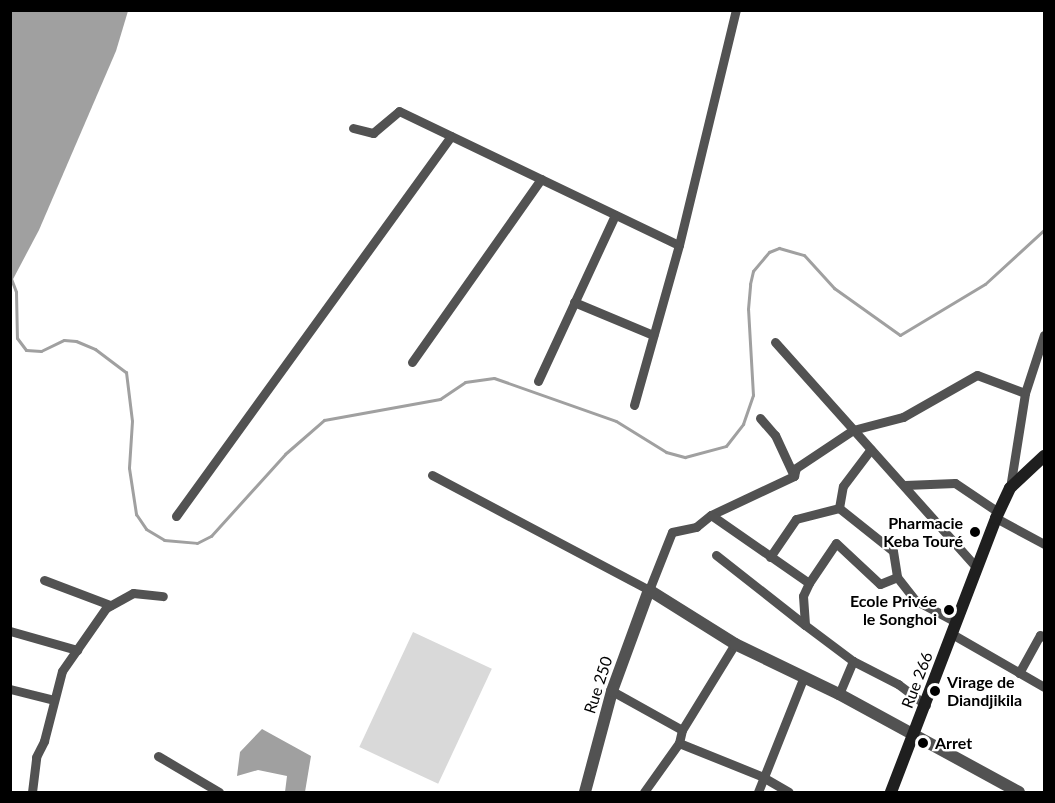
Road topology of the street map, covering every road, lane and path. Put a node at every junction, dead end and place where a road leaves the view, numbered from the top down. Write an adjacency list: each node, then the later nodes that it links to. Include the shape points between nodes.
1 (736, 10): 6 (street)
2 (353, 128): 3 (street, via 373,133 399,111)
3 (451, 136): 4 (street); 26 (street)
4 (540, 179): 5 (street); 11 (street)
5 (615, 215): 6 (street); 7 (street)
6 (679, 245): 8 (street)
7 (574, 302): 8 (street); 12 (street)
8 (653, 335): 14 (street)
9 (1044, 335): 13 (street)
10 (776, 342): 16 (street)
11 (412, 362)
12 (538, 381)
13 (1025, 393): 16 (street, via 977,375 903,417); 22 (street)
14 (634, 405)
15 (760, 418): 20 (street, via 775,435)
16 (853, 430): 17 (street); 20 (street, via 796,468)
17 (871, 449): 21 (street); 23 (street, via 843,486)
18 (1044, 456): 22 (main road, Rue 266)
19 (432, 475): 34 (street)
20 (794, 476): 24 (street)
21 (905, 486): 25 (street, via 955,483); 30 (street, via 918,506)
22 (1010, 488): 25 (main road, Rue 266)
23 (839, 508): 29 (street, via 796,519); 31 (street, via 893,551)
24 (711, 515): 29 (street); 34 (street, via 696,527 672,532)
25 (997, 515): 27 (street); 30 (main road, Rue 266)
26 (176, 516)
27 (1044, 544)
28 (716, 555): 38 (street)
29 (770, 557): 33 (street)
30 (976, 567): 37 (main road, Rue 266)
31 (897, 577): 33 (street, via 880,584 836,543); 37 (street, via 915,600)
32 (45, 580): 36 (street)
33 (809, 583): 38 (street, via 803,596)
34 (649, 590): 42 (street); 49 (street, Rue 250)
35 (163, 596): 36 (street, via 134,593)
36 (110, 605): 43 (street)
37 (956, 622): 40 (main road, Rue 266)
38 (805, 625): 44 (street)
39 (10, 631): 43 (street)
40 (952, 634): 45 (street); 52 (main road, Rue 266)
41 (1043, 634): 45 (street)
42 (735, 644): 46 (street); 53 (street)
43 (77, 650): 51 (street, via 58,680)
44 (853, 661): 50 (street); 52 (street, via 898,684)
45 (1019, 673): 47 (street)
46 (803, 679): 50 (street); 57 (street)
47 (1044, 687)
48 (10, 689): 51 (street)
49 (612, 691): 53 (street); 60 (street, Rue 250)
50 (839, 694): 54 (street)
51 (54, 700): 58 (street, via 36,758)
52 (926, 705): 54 (main road, Rue 266)
53 (682, 730): 55 (street)
54 (914, 735): 64 (main road, Rue 266); 65 (street)
55 (679, 743): 57 (street); 61 (street)
56 (158, 756): 59 (street)
57 (764, 778): 62 (street); 63 (street)
58 (32, 792)
59 (219, 792)
60 (585, 792)
61 (644, 792)
62 (758, 792)
63 (789, 792)
64 (891, 792)
65 (1019, 792)

